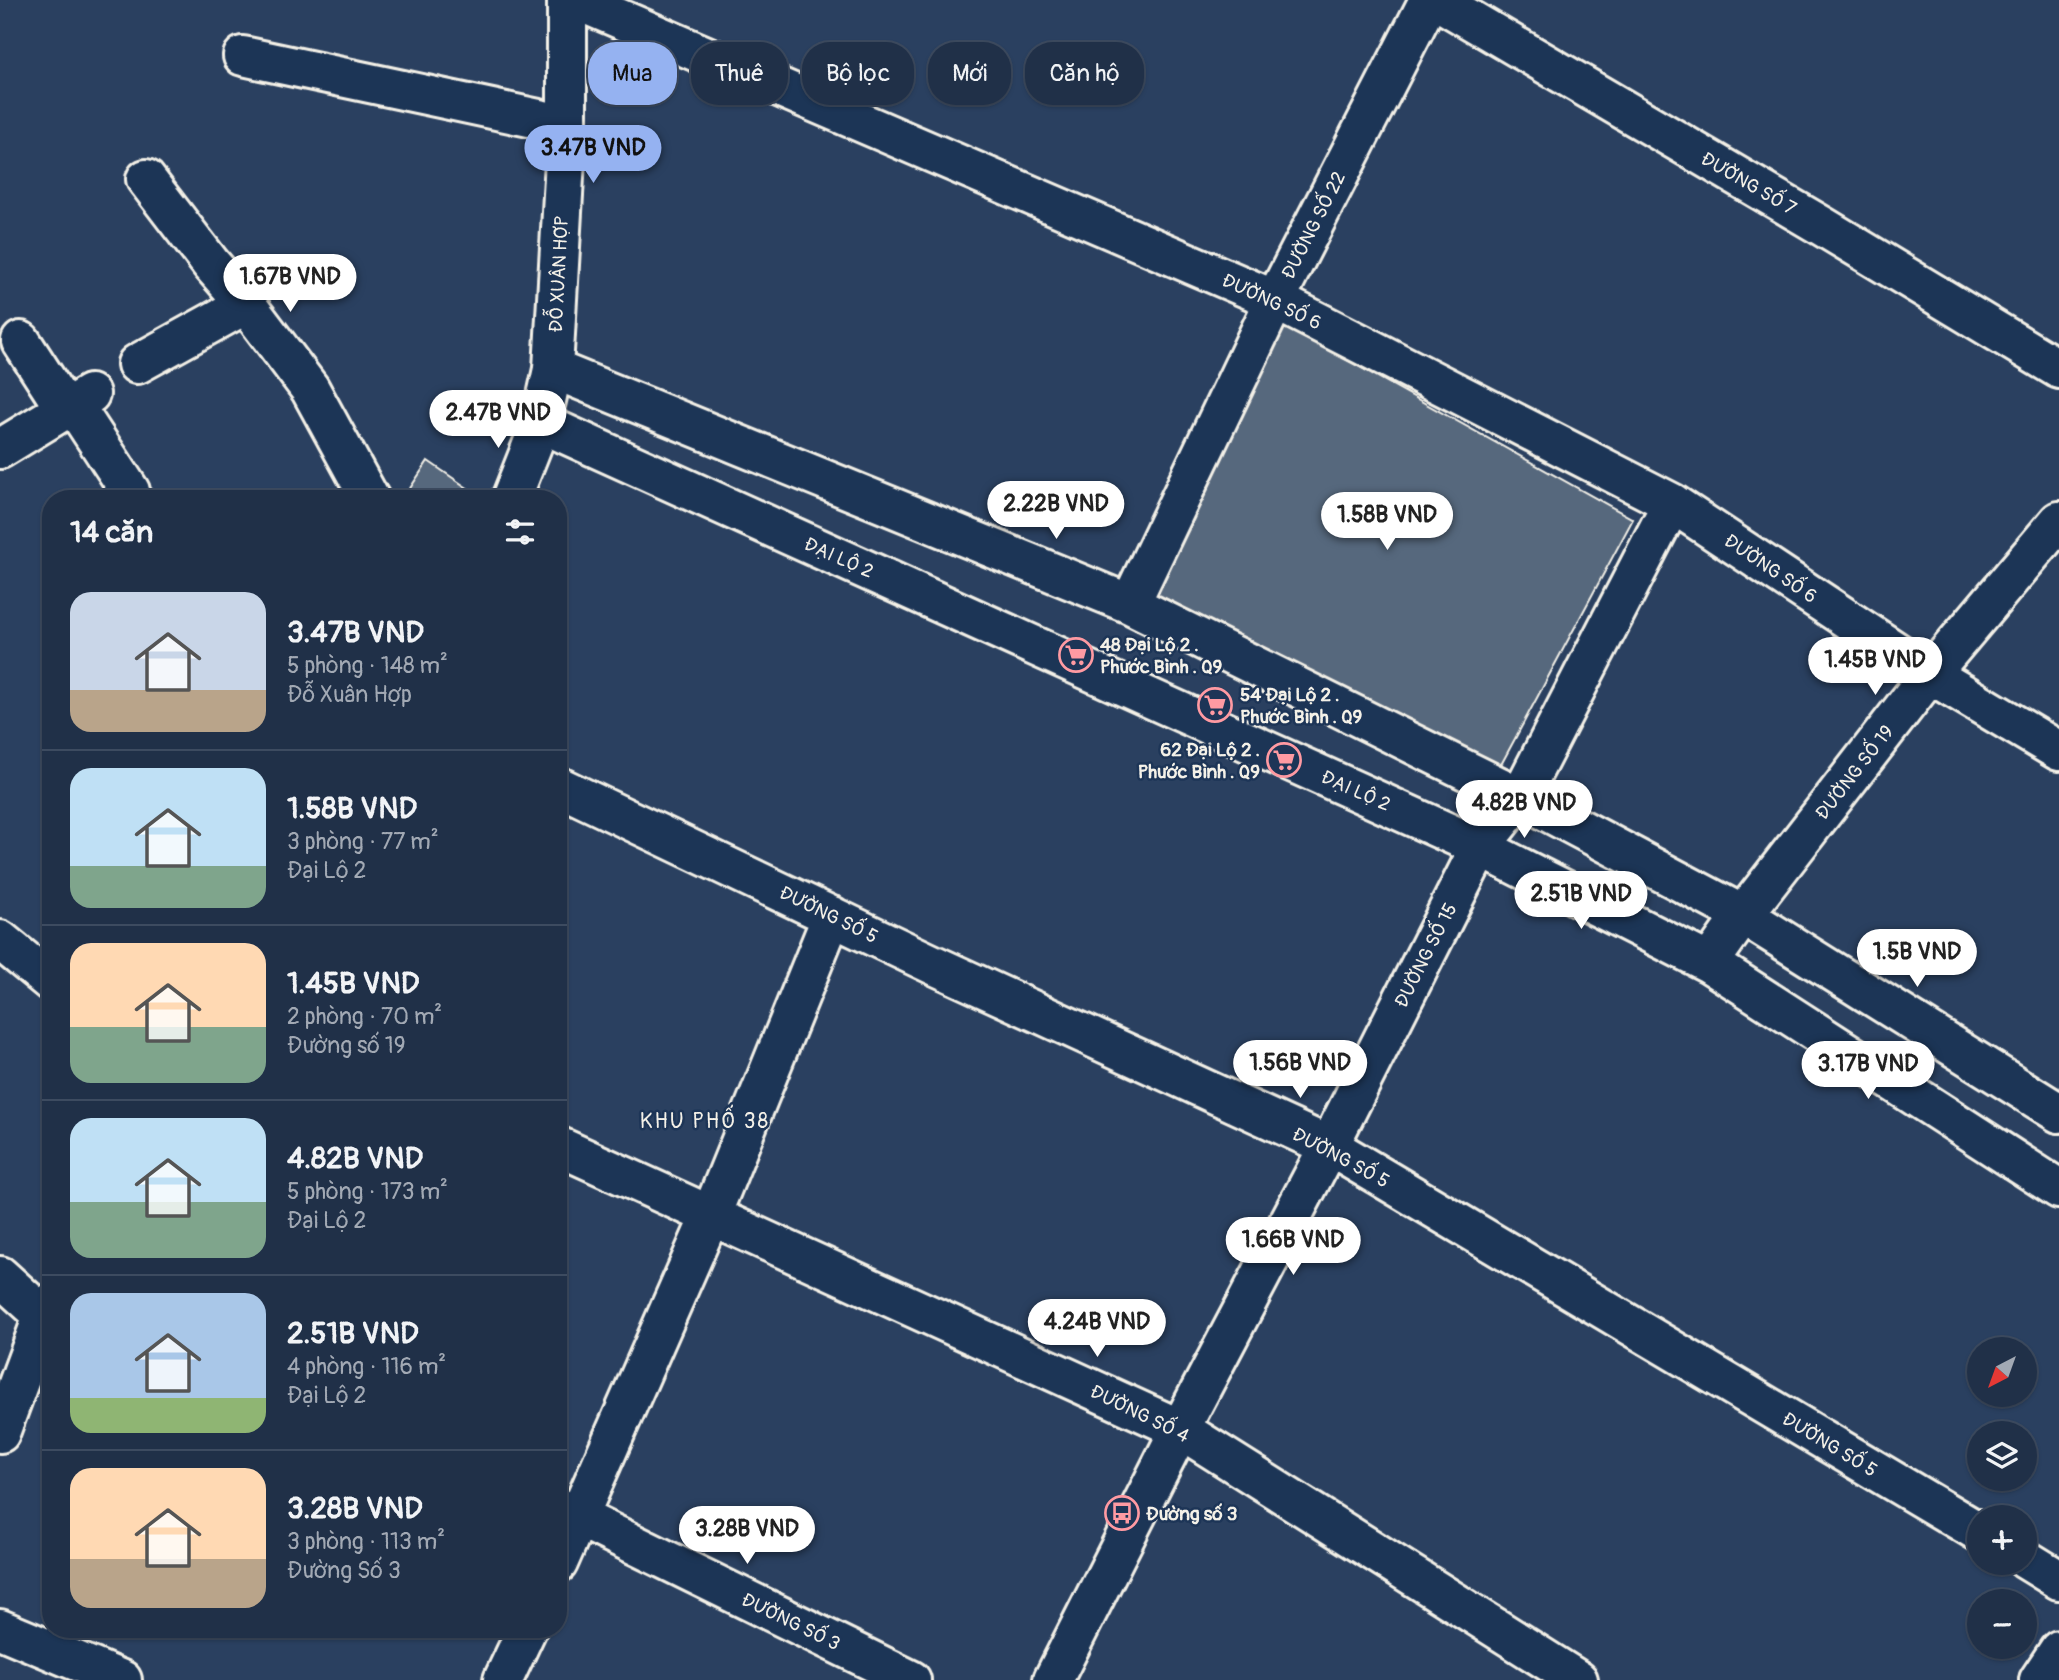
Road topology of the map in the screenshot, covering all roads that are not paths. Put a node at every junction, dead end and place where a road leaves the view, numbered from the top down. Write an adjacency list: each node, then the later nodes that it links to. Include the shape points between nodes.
1 (567, 0): 6 (street, ĐỖ XUÂN HỢP)
2 (576, 0): 8 (street, ĐƯỜNG SỐ 6)
3 (1429, 0): 8 (street, ĐƯỜNG SỐ 22)
4 (1437, 0): 13 (street, ĐƯỜNG SỐ 7)
5 (243, 56): 6 (street)
6 (567, 125): 12 (street, ĐỖ XUÂN HỢP)
7 (146, 179): 9 (street)
8 (1275, 300): 20 (street, ĐƯỜNG SỐ 6); 22 (street, ĐƯỜNG SỐ 22)
9 (246, 304): 11 (street); 18 (street, via 310,389)
10 (21, 341): 14 (street)
11 (137, 364)
12 (553, 369): 15 (street, ĐỖ XUÂN HỢP); 22 (street)
13 (2059, 369)
14 (76, 403): 16 (street); 17 (street)
15 (541, 423): 19 (street, ĐỖ XUÂN HỢP); 27 (street, ĐẠI LỘ 2)
16 (0, 449)
17 (129, 490)
18 (365, 490)
19 (514, 490)
20 (1672, 503): 23 (street, ĐƯỜNG SỐ 6); 26 (street, ĐƯỜNG SỐ 15)
21 (2059, 521): 23 (street, ĐƯỜNG SỐ 19)
22 (1130, 604): 26 (street)
23 (1930, 674): 24 (street); 28 (street, ĐƯỜNG SỐ 19)
24 (2059, 751)
25 (567, 790): 29 (street, ĐƯỜNG SỐ 5)
26 (1520, 797): 27 (street, ĐƯỜNG SỐ 15); 28 (street)
27 (1480, 847): 31 (street, ĐẠI LỘ 2); 34 (street, ĐƯỜNG SỐ 15)
28 (1742, 915): 31 (street, ĐƯỜNG SỐ 19); 33 (street)
29 (832, 916): 34 (street, ĐƯỜNG SỐ 5); 37 (street)
30 (0, 940): 32 (street)
31 (1709, 962): 36 (street, ĐẠI LỘ 2)
32 (42, 975)
33 (2059, 1114)
34 (1329, 1146): 43 (street, ĐƯỜNG SỐ 15); 46 (street, ĐƯỜNG SỐ 5)
35 (567, 1150): 37 (street, ĐƯỜNG SỐ 4)
36 (2059, 1189)
37 (711, 1215): 43 (street, ĐƯỜNG SỐ 4); 45 (street)
38 (0, 1276): 40 (street)
39 (0, 1297): 41 (street)
40 (42, 1314)
41 (42, 1315)
42 (42, 1321): 44 (street)
43 (1180, 1429): 55 (street, ĐƯỜNG SỐ 15); 56 (street, ĐƯỜNG SỐ 4)
44 (0, 1433)
45 (569, 1512): 54 (street, ĐƯỜNG SỐ 3)
46 (1967, 1525)
47 (2037, 1566): 48 (street)
48 (2059, 1580)
49 (0, 1629): 52 (street)
50 (523, 1638): 53 (street)
51 (2059, 1650): 57 (street)
52 (122, 1680)
53 (503, 1680)
54 (911, 1680)
55 (1053, 1680)
56 (1578, 1680)
57 (2039, 1680)

